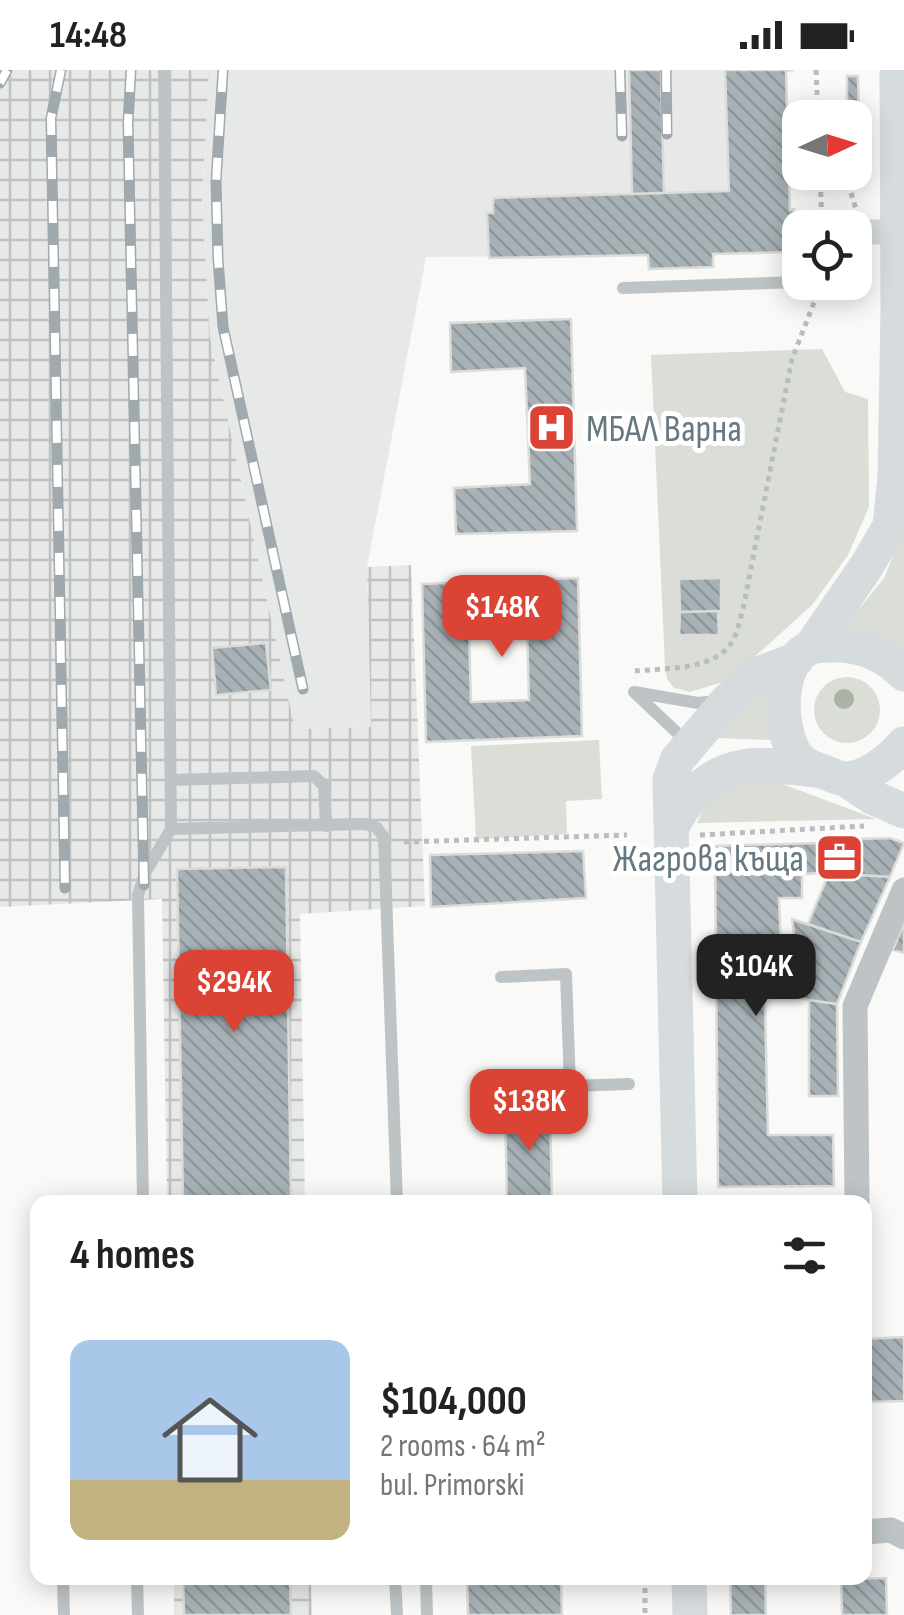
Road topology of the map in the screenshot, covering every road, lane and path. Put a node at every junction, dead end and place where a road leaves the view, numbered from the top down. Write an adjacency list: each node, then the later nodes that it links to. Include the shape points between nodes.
1 (164, 70): 17 (lane)
2 (816, 70): 4 (path)
3 (897, 70): 10 (main road, via 896,478 890,526)
4 (817, 100)
5 (851, 193): 6 (path)
6 (856, 210)
7 (782, 283): 8 (lane)
8 (623, 288)
9 (815, 300): 11 (path, via 792,359 733,642 718,658)
10 (804, 654): 12 (main road, via 840,645 874,651); 13 (main road, via 756,675); 16 (main road, via 785,683 783,720 787,739)
11 (634, 672)
12 (904, 674)
13 (728, 700): 14 (main road); 14 (lane, via 698,703 634,692)
14 (690, 744): 16 (main road, via 777,752); 21 (main road, via 670,780)
15 (904, 744): 16 (main road, via 868,773)
16 (819, 769): 18 (main road); 21 (main road, via 751,764 728,770 692,796)
17 (170, 780): 19 (lane, via 314,776 324,786); 20 (lane)
18 (892, 815): 21 (path)
19 (326, 826): 20 (lane); 23 (lane, via 371,825)
20 (171, 829): 27 (lane, via 138,895)
21 (672, 832): 29 (main road)
22 (627, 835): 23 (path)
23 (386, 843): 28 (lane)
24 (904, 890): 30 (street, via 855,1006)
25 (501, 977): 26 (lane, via 566,974 570,1086)
26 (629, 1084)
27 (143, 1195)
28 (397, 1195)
29 (680, 1195)
30 (856, 1195)
31 (872, 1531): 32 (street)
32 (904, 1537)
33 (63, 1585): 39 (lane)
34 (138, 1585): 40 (lane)
35 (395, 1585): 41 (lane)
36 (426, 1585): 42 (lane)
37 (645, 1585): 43 (path)
38 (689, 1585): 44 (main road)
39 (64, 1615)
40 (138, 1615)
41 (397, 1615)
42 (427, 1615)
43 (646, 1615)
44 (690, 1615)

